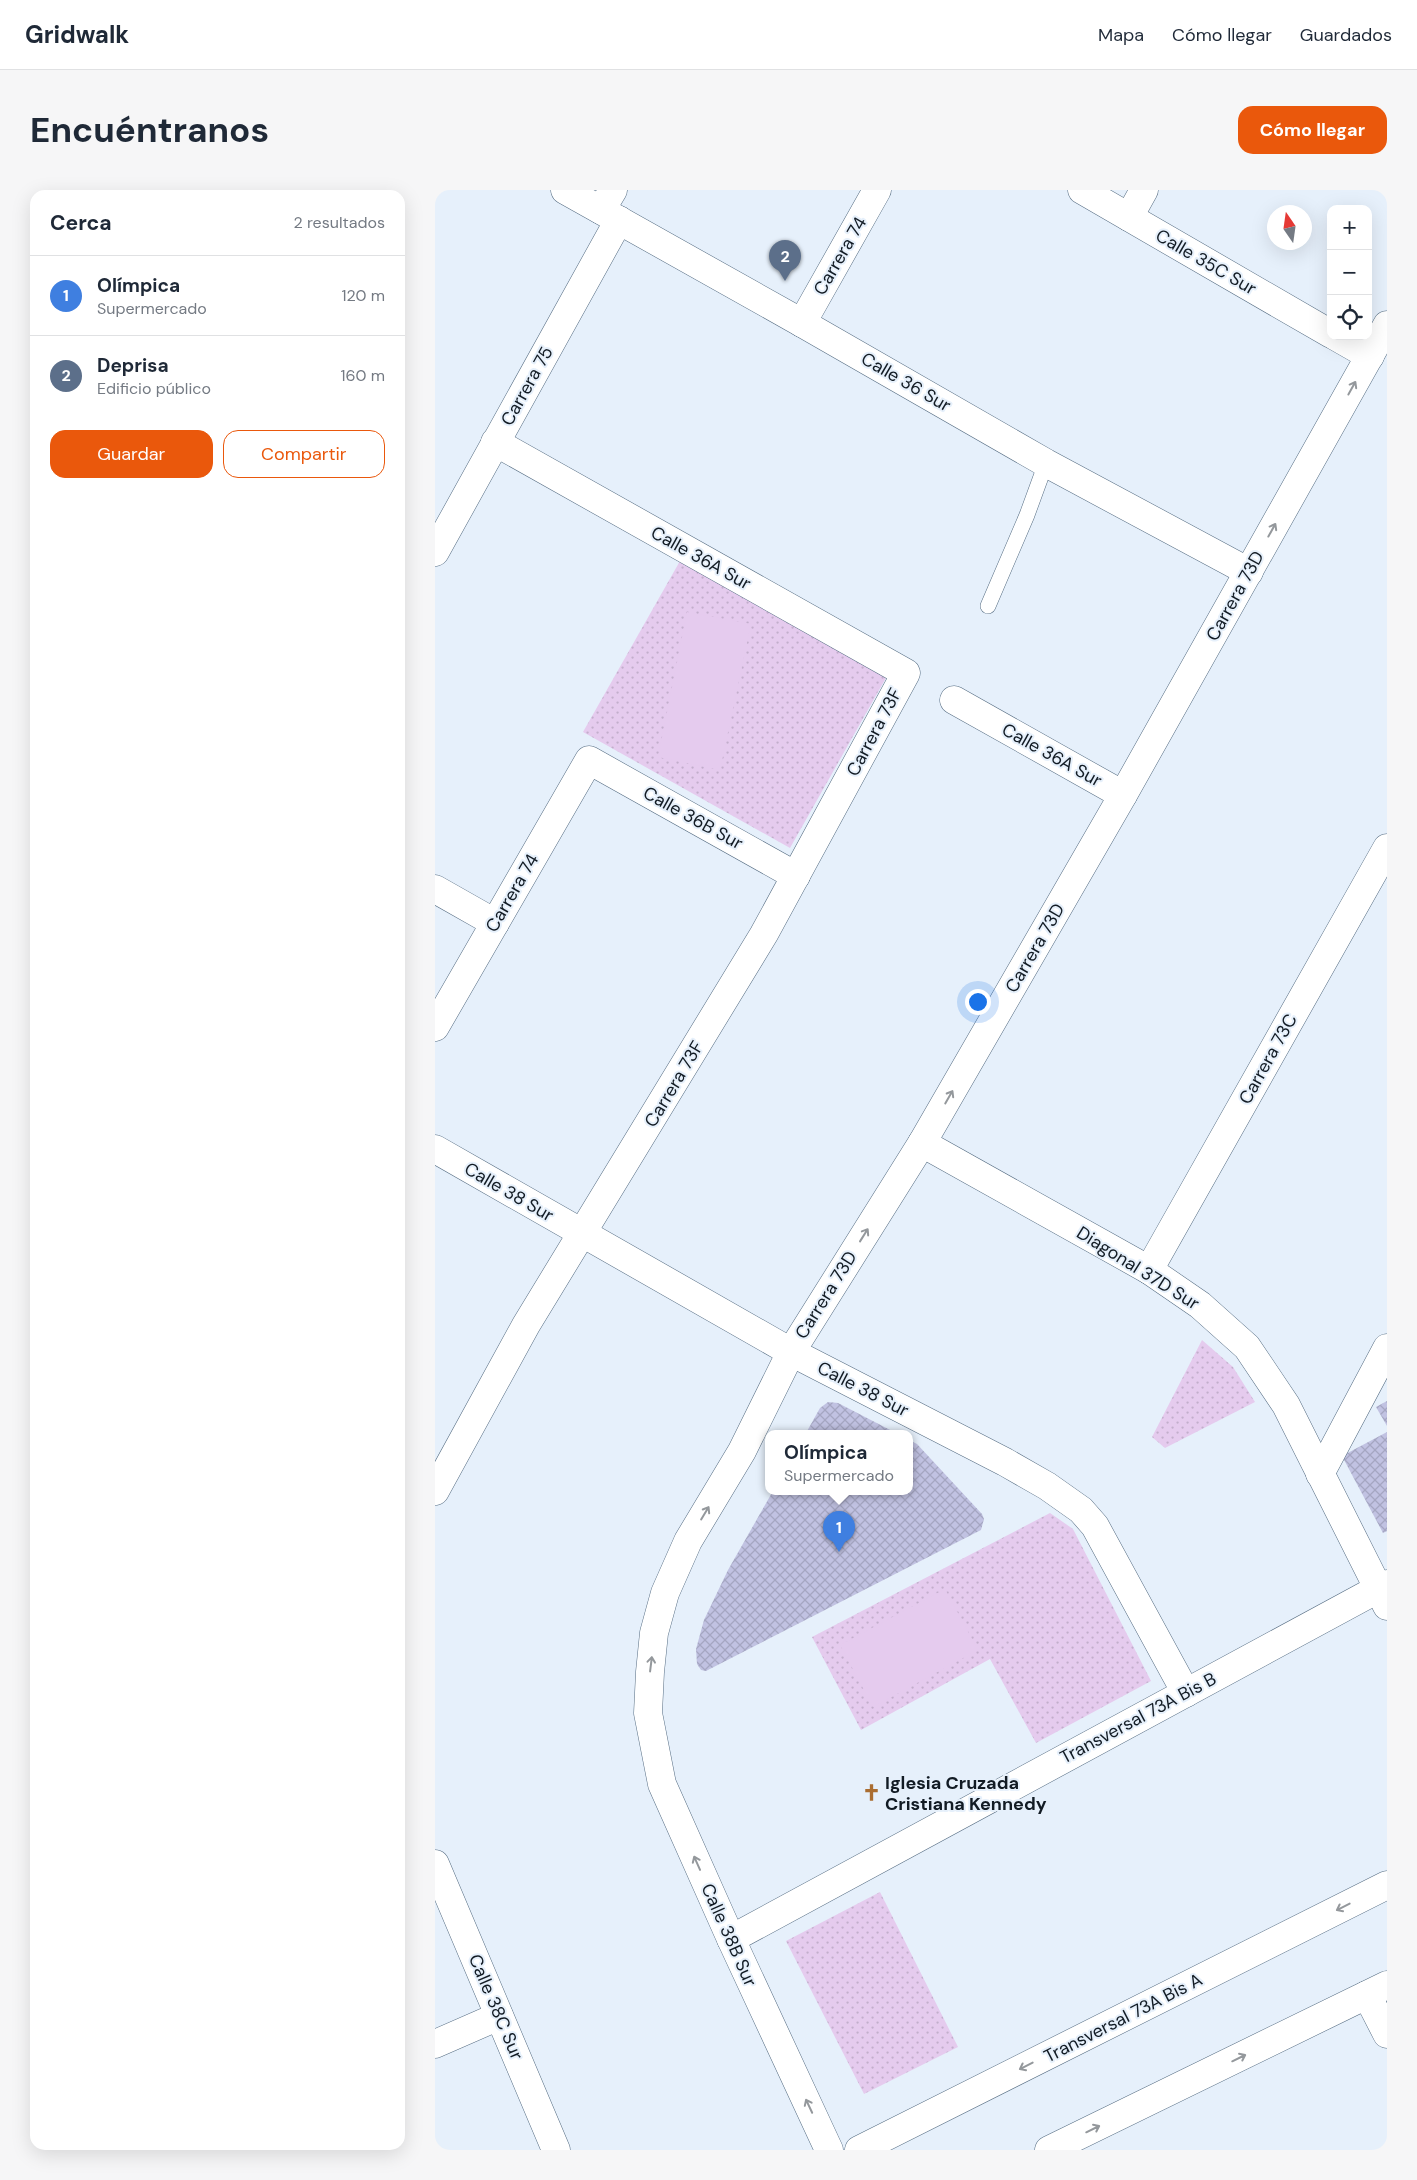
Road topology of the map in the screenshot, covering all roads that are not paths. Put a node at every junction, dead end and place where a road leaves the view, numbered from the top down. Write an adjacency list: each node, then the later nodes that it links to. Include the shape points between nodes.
1 (565, 190): 5 (street, Calle 36 Sur)
2 (877, 190): 7 (street, Carrera 74)
3 (1082, 190): 6 (street, Calle 35C Sur)
4 (1144, 190): 6 (street)
5 (611, 207): 7 (street, Calle 36 Sur); 12 (street, Carrera 75)
6 (1129, 217): 9 (street, Calle 35C Sur)
7 (802, 322): 13 (street, Calle 36 Sur)
8 (1387, 325): 11 (street, Carrera 73D)
9 (1327, 332)
10 (1342, 340): 11 (street)
11 (1370, 356): 15 (street, Carrera 73D, one-way to 11)
12 (495, 442): 14 (street, Carrera 75); 17 (street, Calle 36A Sur)
13 (1046, 462): 15 (street, Calle 36 Sur); 16 (lane)
14 (435, 552)
15 (1249, 572): 20 (street, Carrera 73D)
16 (988, 606)
17 (906, 673): 22 (street, Carrera 73F)
18 (954, 700): 20 (street, Calle 36A Sur)
19 (589, 760): 22 (street, Calle 36B Sur); 24 (street, Carrera 74)
20 (1123, 795): 26 (street, Carrera 73D, one-way to 20)
21 (1387, 848): 29 (street, Carrera 73C)
22 (796, 876): 28 (street, Carrera 73F)
23 (435, 889): 24 (street)
24 (495, 923): 25 (street, Carrera 74)
25 (435, 1027)
26 (922, 1143): 29 (street, Diagonal 37D Sur); 31 (street, Carrera 73D, one-way to 26)
27 (435, 1149): 28 (street, Calle 38 Sur)
28 (582, 1234): 31 (street, Calle 38 Sur); 33 (street, Carrera 73F, via 527,1325)
29 (1149, 1270): 32 (street, Diagonal 37D Sur, via 1200,1305 1247,1347 1287,1405)
30 (1387, 1348): 32 (street)
31 (791, 1352): 35 (street, Calle 38 Sur, via 1005,1462 1081,1510 1095,1526); 36 (street, Carrera 73D, one-way to 31, via 654,1633 665,1593 688,1541 742,1451)
32 (1320, 1474): 34 (street, Diagonal 37D Sur)
33 (435, 1491)
34 (1384, 1593): 35 (street, Transversal 73A Bis B)
35 (1185, 1693): 39 (street, Transversal 73A Bis B)
36 (648, 1713): 39 (street, Calle 38B Sur, one-way to 36, via 662,1784)
37 (435, 1864): 41 (street, Calle 38C Sur)
38 (1387, 1885): 46 (street, Transversal 73A Bis A, one-way to 46)
39 (731, 1939): 45 (street, Calle 38B Sur, one-way to 39)
40 (1377, 1990): 42 (street); 47 (street, one-way to 40)
41 (499, 2016): 43 (street); 44 (street, Calle 38C Sur)
42 (1387, 2034)
43 (435, 2044)
44 (556, 2150)
45 (829, 2150)
46 (859, 2150)
47 (1049, 2150)

